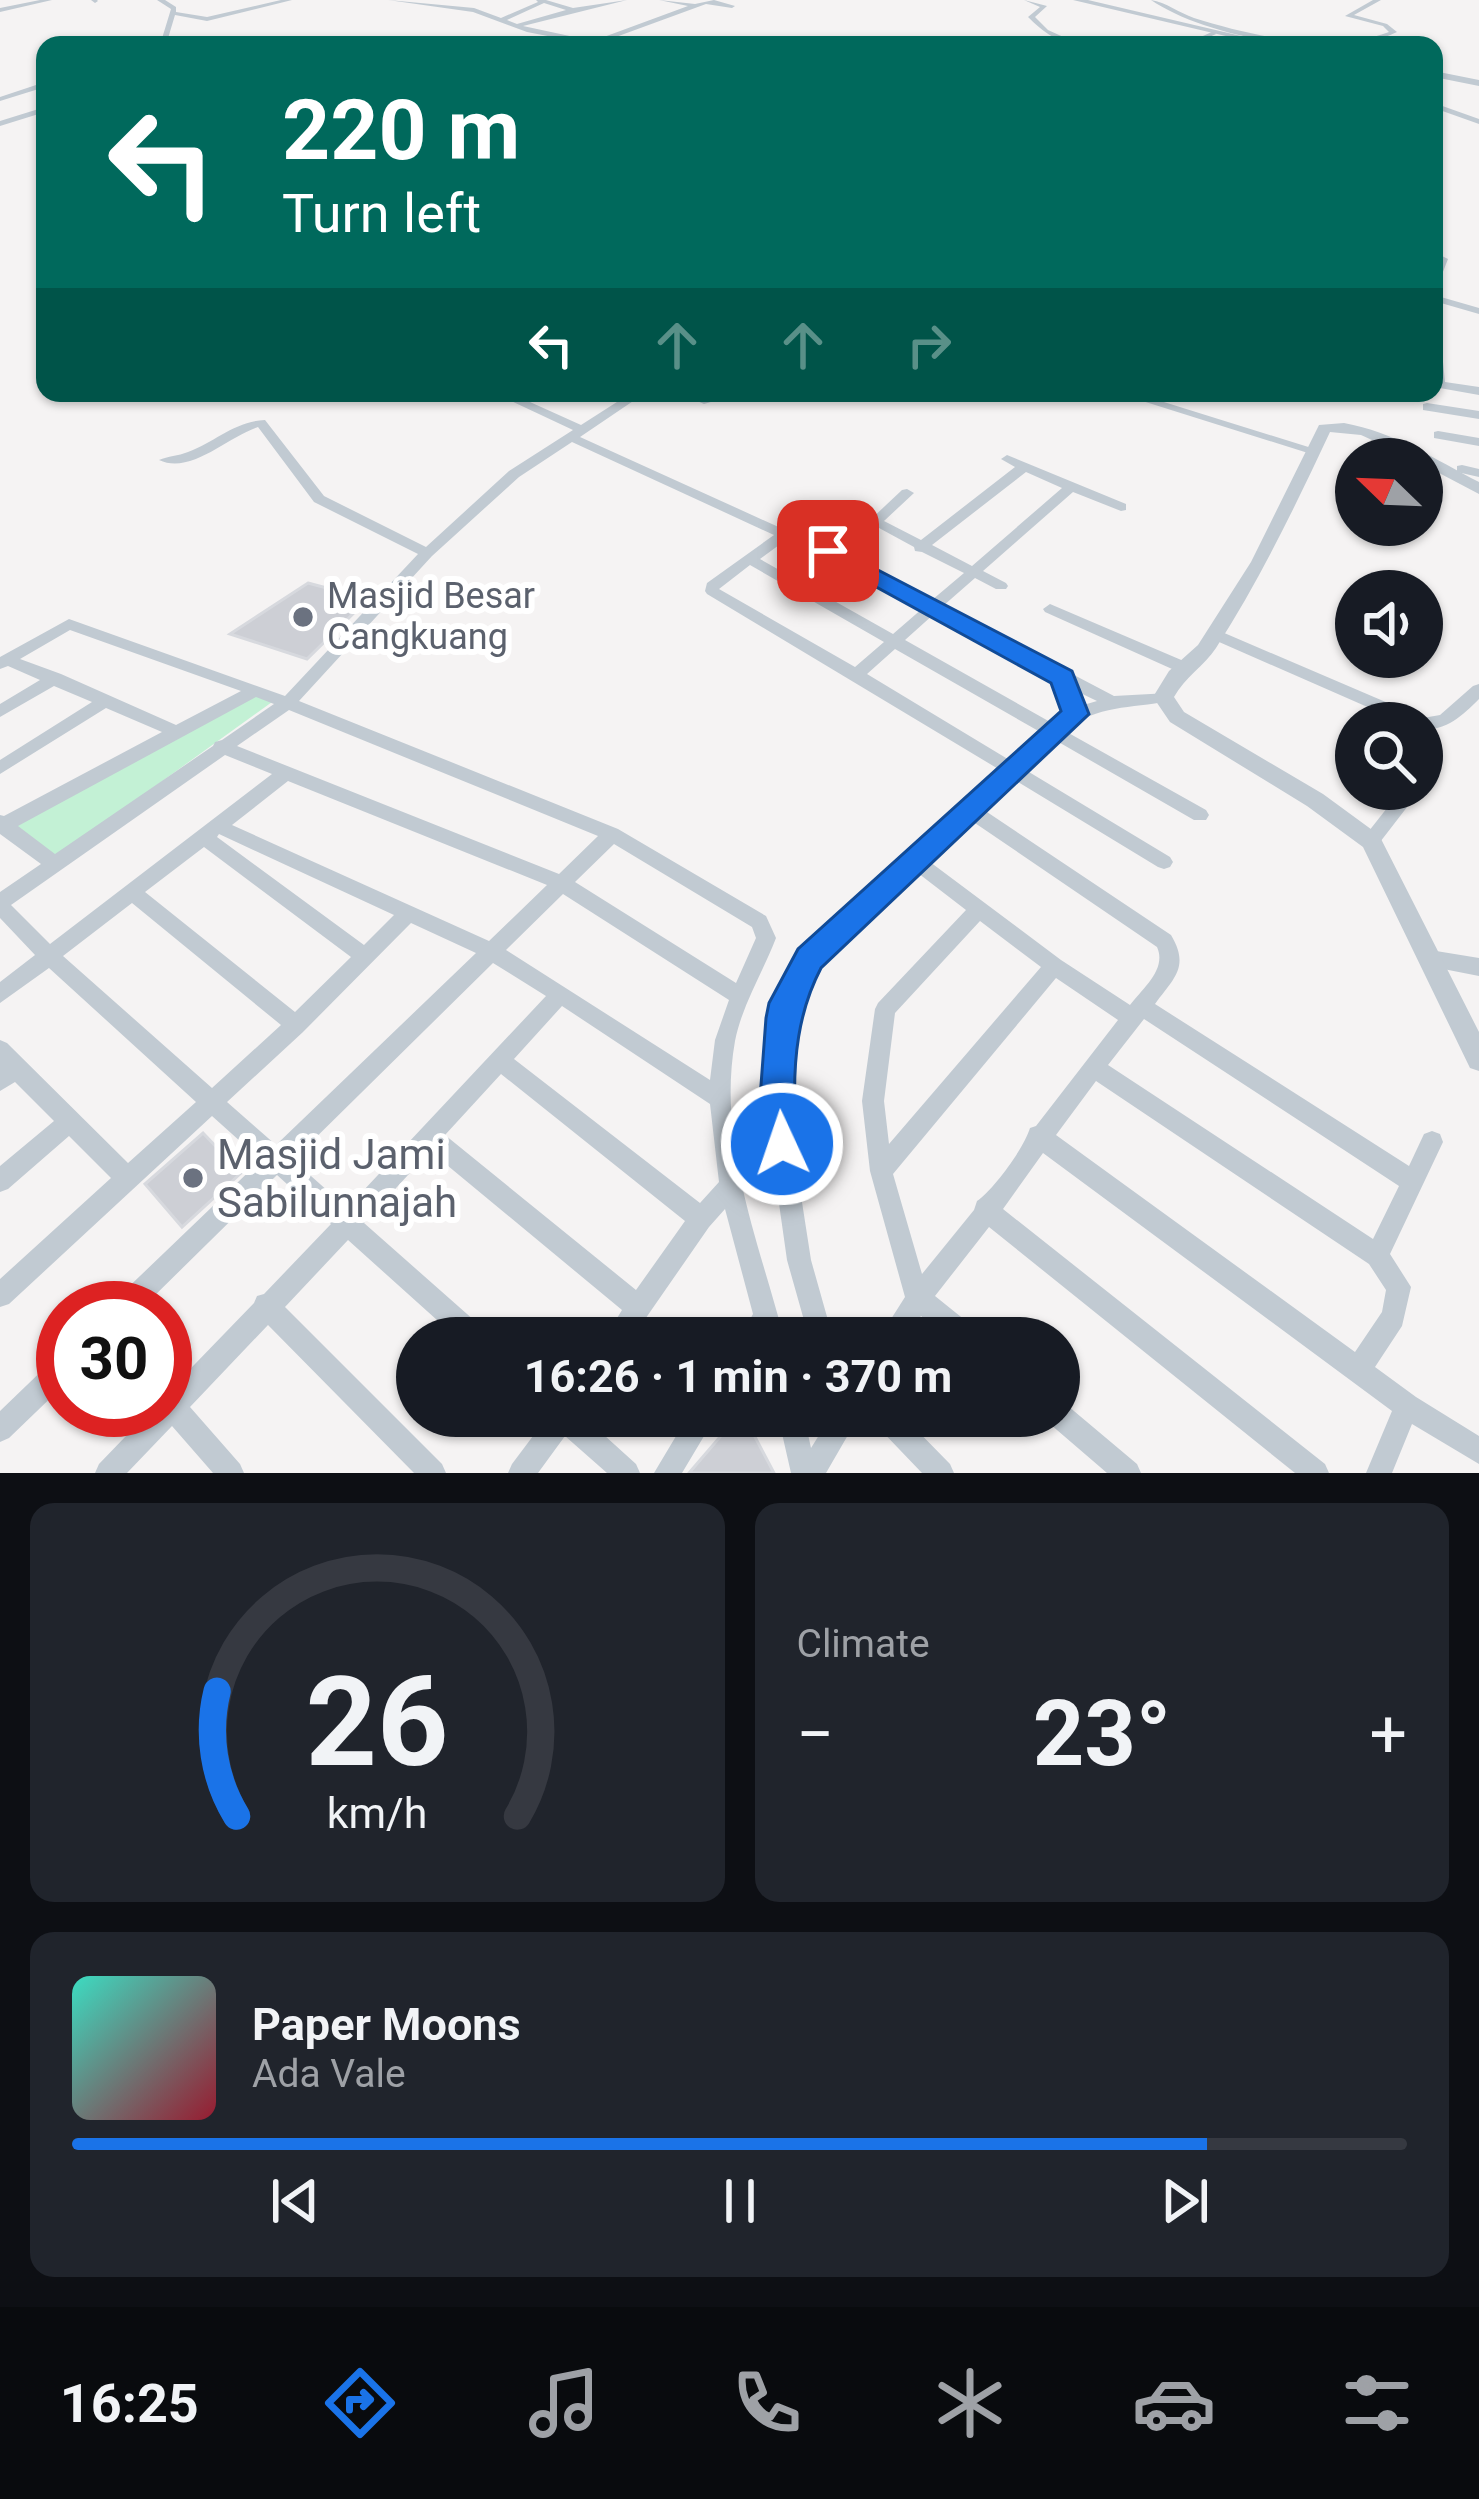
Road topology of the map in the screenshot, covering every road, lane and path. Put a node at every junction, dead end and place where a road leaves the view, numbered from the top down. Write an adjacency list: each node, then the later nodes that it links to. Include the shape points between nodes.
1 (50, 0): 17 (street)
2 (185, 0): 15 (street)
3 (289, 0): 15 (street, via 207,19)
4 (391, 0): 12 (street)
5 (566, 0): 13 (street)
6 (624, 0): 18 (street)
7 (662, 0): 14 (street)
8 (1027, 0): 20 (street, via 1045,7)
9 (1077, 0): 24 (street)
10 (1154, 0): 32 (street, via 1183,17)
11 (1378, 0): 33 (street, via 1348,16 1394,28)
12 (407, 1): 19 (street)
13 (545, 1): 18 (street); 19 (street)
14 (704, 3): 16 (street); 28 (street)
15 (167, 6): 25 (street)
16 (732, 6)
17 (9, 9)
18 (573, 10): 21 (street)
19 (497, 20): 21 (street)
20 (1034, 21): 23 (street); 29 (street)
21 (516, 26): 26 (street)
22 (566, 28): 27 (street)
23 (1013, 28)
24 (1214, 33): 30 (street); 31 (street)
25 (165, 36)
26 (559, 36)
27 (597, 36)
28 (617, 36)
29 (1062, 36)
30 (1207, 36)
31 (1230, 36)
32 (1279, 36)
33 (1385, 36)
34 (1443, 76): 35 (street)
35 (1479, 82)
36 (36, 91): 37 (street)
37 (0, 100): 40 (street)
38 (1479, 100): 42 (street)
39 (1443, 105): 42 (street)
40 (36, 110)
41 (36, 112): 44 (street)
42 (1466, 116): 43 (street)
43 (1479, 122)
44 (0, 123)
45 (1443, 301): 46 (street)
46 (1479, 311)
47 (1457, 350): 48 (street)
48 (1443, 351)
49 (1443, 385): 50 (street)
50 (1479, 391)
51 (517, 402): 56 (street)
52 (624, 402): 56 (street)
53 (1153, 402): 59 (street)
54 (1427, 407): 55 (street)
55 (1479, 416)
56 (574, 433): 69 (street); 71 (street, via 514,474)
57 (1438, 435): 58 (street)
58 (1479, 442)
59 (1312, 450): 66 (street, via 1324,428 1350,429); 77 (street, via 1260,562)
60 (1007, 459): 62 (street)
61 (165, 460): 71 (street, via 261,423 319,499)
62 (1025, 466): 65 (street); 70 (street)
63 (1462, 470): 64 (street)
64 (1479, 472)
65 (1071, 487): 68 (street); 73 (street)
66 (1479, 489)
67 (907, 493): 70 (street, via 874,520)
68 (1121, 507)
69 (782, 534): 72 (street); 75 (street, via 793,532)
70 (920, 548): 73 (street)
71 (428, 553): 88 (street)
72 (750, 559): 78 (street); 81 (street, via 712,592)
73 (971, 572): 74 (street); 75 (street)
74 (1001, 586)
75 (933, 607): 78 (street); 82 (street)
76 (1050, 609): 80 (street)
77 (1215, 634): 80 (street); 90 (street)
78 (898, 641): 81 (street); 95 (street)
79 (4, 662): 83 (street); 84 (street, via 69,625)
80 (1187, 669): 86 (street)
81 (856, 675): 98 (street)
82 (1063, 677): 89 (street); 92 (street)
83 (56, 678): 87 (street); 91 (street)
84 (255, 690): 88 (street); 94 (street)
85 (1479, 690): 93 (street)
86 (1162, 697): 89 (street); 106 (street, via 1178,717)
87 (106, 700): 94 (street); 97 (street)
88 (290, 702): 96 (street); 105 (street)
89 (1112, 702): 92 (street)
90 (1372, 702)
91 (0, 712)
92 (1075, 714): 95 (street)
93 (1443, 720)
94 (176, 731): 103 (street)
95 (1054, 731): 98 (street); 102 (street)
96 (221, 746): 99 (street); 109 (street)
97 (0, 768)
98 (1015, 770): 100 (street); 108 (street)
99 (286, 773): 104 (street); 110 (street)
100 (968, 809): 107 (street); 124 (street, via 1163,941 1169,970)
101 (1395, 810): 106 (street)
102 (1200, 815)
103 (1, 824): 109 (street)
104 (211, 831): 111 (street); 114 (street); 117 (street)
105 (612, 834): 110 (street); 123 (street, via 764,926 765,943)
106 (1371, 841): 118 (street)
107 (915, 861): 113 (street); 154 (street, via 821,944 786,1003 777,1112)
108 (1164, 862)
109 (56, 865): 112 (street)
110 (561, 883): 115 (street); 123 (street)
111 (133, 893): 116 (street); 125 (street)
112 (0, 904): 116 (street)
113 (980, 909): 119 (street); 137 (street, via 880,1017 873,1101)
114 (410, 912): 115 (street); 117 (street)
115 (489, 950): 122 (street); 136 (street)
116 (49, 956): 121 (street); 131 (street)
117 (366, 957): 125 (street)
118 (1430, 959): 120 (street); 126 (street)
119 (1054, 966): 124 (street); 137 (street)
120 (1479, 967)
121 (0, 994)
122 (560, 994): 127 (street); 130 (street)
123 (737, 994): 130 (street)
124 (1135, 1011): 129 (street); 140 (street)
125 (296, 1025): 131 (street)
126 (1479, 1059)
127 (499, 1060): 133 (street); 143 (street)
128 (5, 1066): 132 (street)
129 (1093, 1067): 134 (street); 145 (street)
130 (717, 1097): 141 (street)
131 (213, 1102): 136 (street); 138 (street)
132 (71, 1120): 138 (street); 139 (street)
133 (429, 1136): 144 (street); 150 (street)
134 (1038, 1136): 142 (street); 157 (street)
135 (1432, 1142): 140 (street)
136 (278, 1161): 144 (street); 146 (street)
137 (881, 1171): 148 (street)
138 (128, 1179): 147 (street)
139 (0, 1181)
140 (1412, 1181): 145 (street)
141 (730, 1188): 143 (street); 153 (street)
142 (985, 1209): 148 (street); 181 (street)
143 (701, 1220): 150 (street)
144 (349, 1227): 149 (street); 151 (street)
145 (1377, 1256): 157 (street, via 1399,1287 1393,1317)
146 (153, 1281)
147 (0, 1294)
148 (917, 1297): 155 (street); 156 (street)
149 (266, 1305): 158 (street); 174 (street)
150 (637, 1307): 152 (street)
151 (451, 1317)
152 (631, 1317)
153 (767, 1317)
154 (814, 1317)
155 (904, 1317)
156 (941, 1317)
157 (1358, 1370): 160 (street)
158 (192, 1385)
159 (36, 1394): 161 (street)
160 (1407, 1406): 171 (street); 182 (street)
161 (0, 1429)
162 (192, 1429): 173 (street)
163 (1080, 1433): 180 (street)
164 (142, 1437): 172 (street)
165 (548, 1437): 175 (street)
166 (587, 1437): 176 (street)
167 (690, 1437): 177 (street)
168 (797, 1437): 178 (street)
169 (832, 1437): 178 (street)
170 (906, 1437): 179 (street)
171 (1479, 1450)
172 (107, 1473)
173 (231, 1473)
174 (434, 1473)
175 (521, 1473)
176 (627, 1473)
177 (667, 1473)
178 (808, 1473)
179 (941, 1473)
180 (1128, 1473)
181 (1316, 1473)
182 (1378, 1473)

